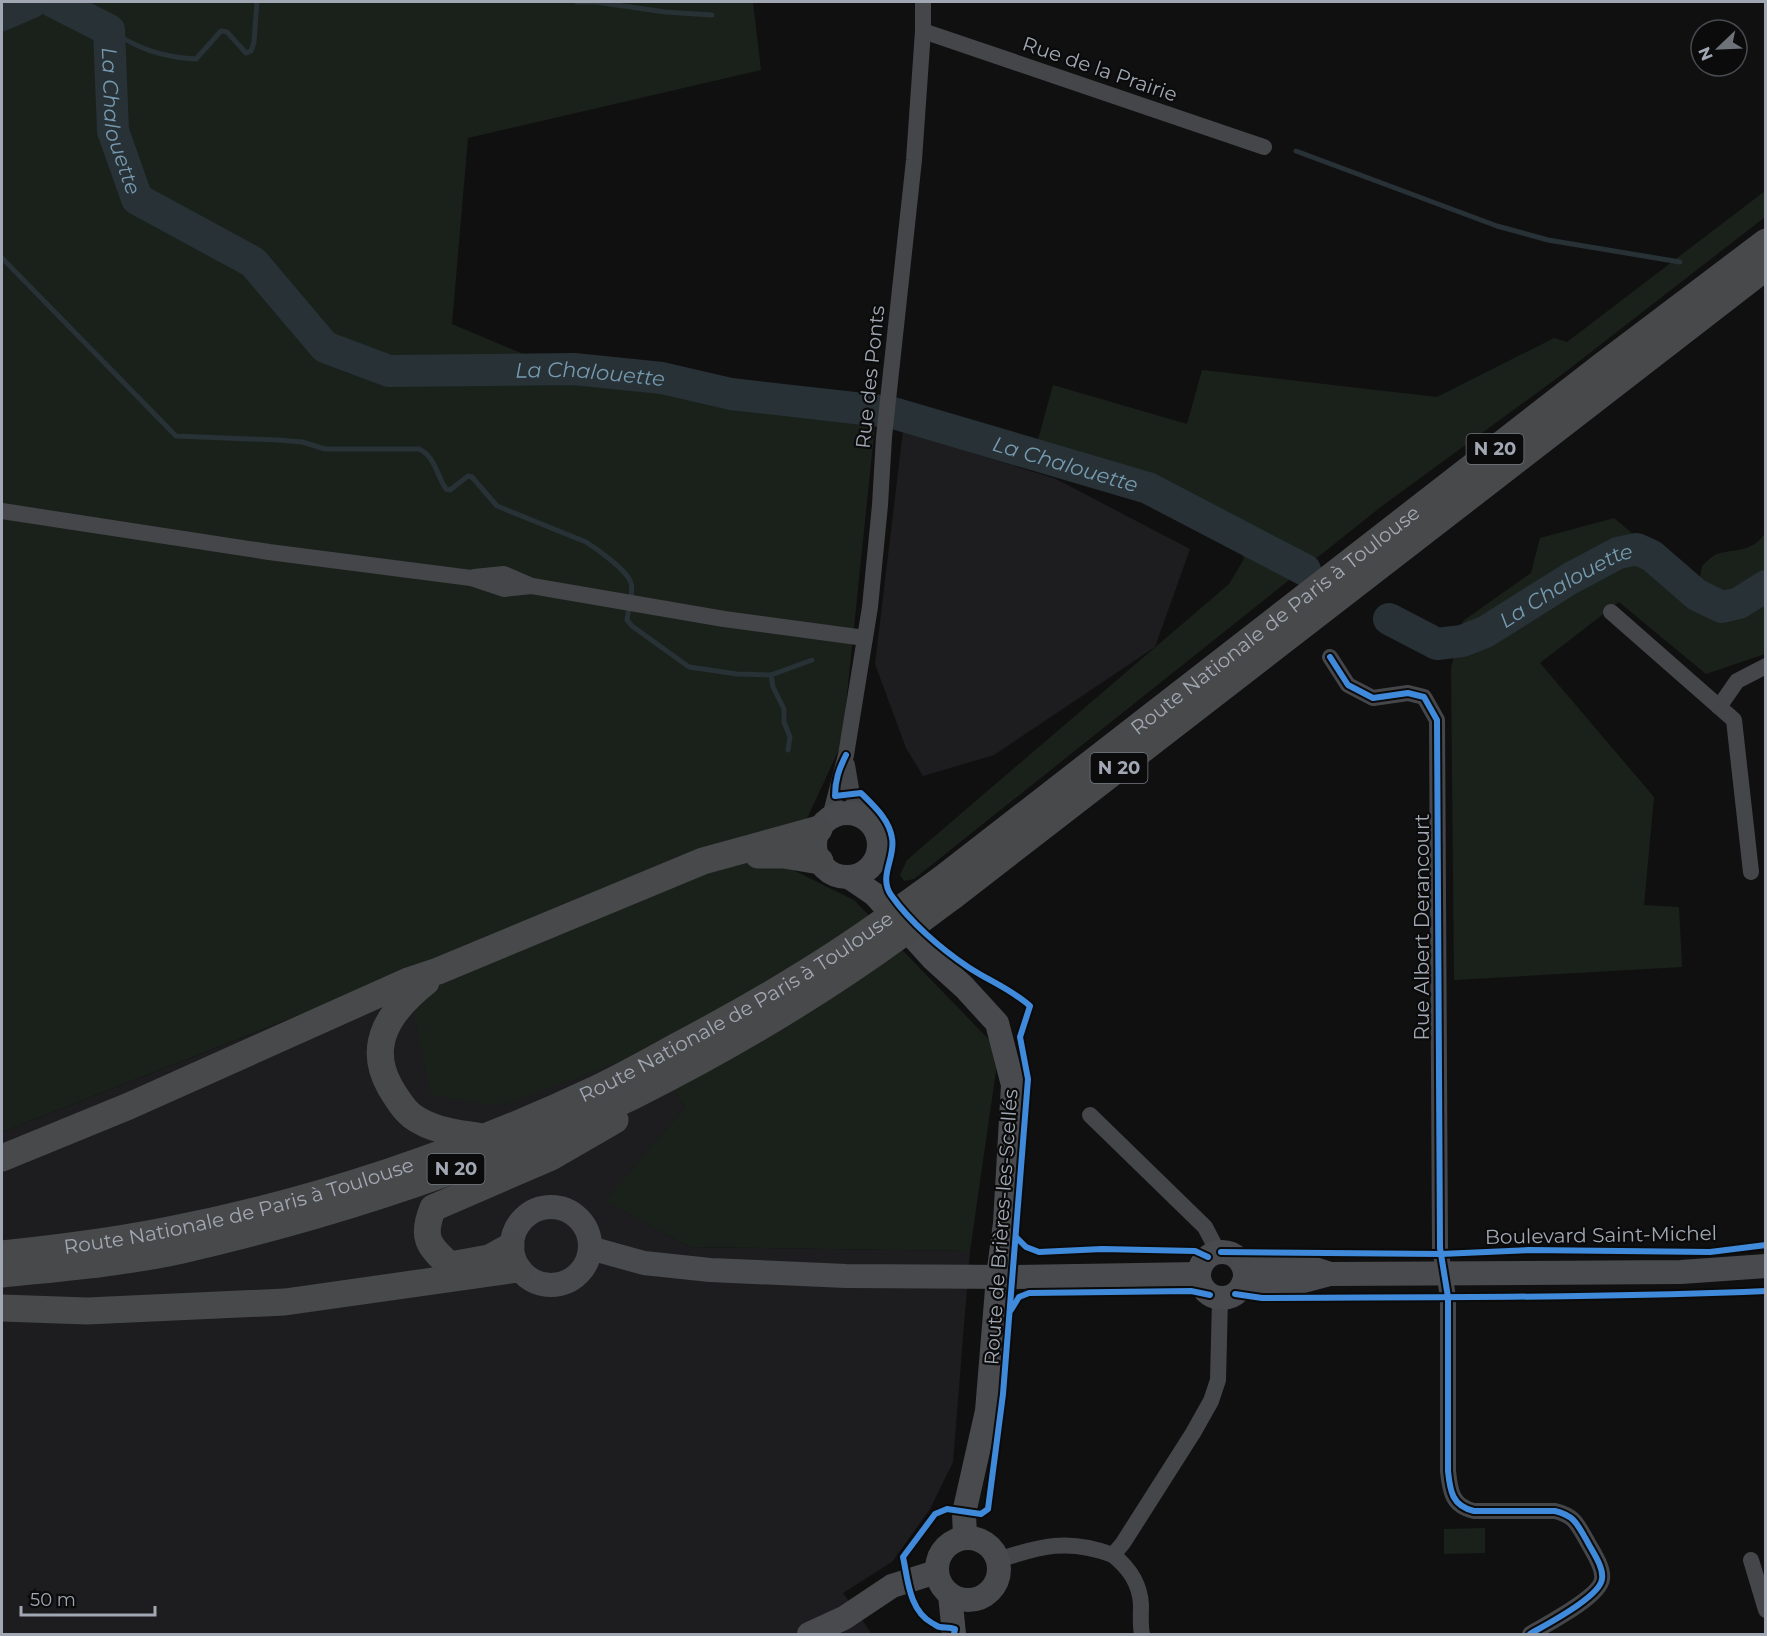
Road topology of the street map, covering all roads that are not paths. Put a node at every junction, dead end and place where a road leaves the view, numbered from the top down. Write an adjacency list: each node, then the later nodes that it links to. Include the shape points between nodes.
1 (923, 2): 2 (street, Rue des Ponts)
2 (923, 31): 3 (street, Rue de la Prairie); 8 (street, Rue des Ponts, via 914,160)
3 (1264, 147)
4 (1766, 242): 21 (main road, Route Nationale de Paris à Toulouse / N 20, via 1602,366)
5 (1766, 267): 21 (main road, Route Nationale de Paris à Toulouse / N 20, via 1243,674)
6 (2, 511): 8 (street, via 471,578 504,574 532,586)
7 (1611, 612): 11 (street)
8 (865, 638): 12 (street, Rue des Ponts)
9 (1330, 657): 34 (street, Rue Albert Derancourt, via 1348,685 1373,698 1408,693 1424,697 1437,720 1440,1248)
10 (1766, 666): 11 (street, via 1737,681)
11 (1719, 707): 15 (street, via 1734,720)
12 (846, 755): 13 (street, Rue des Ponts, via 852,794); 14 (street, Rue des Ponts)
13 (864, 817): 14 (main road, via 847,812); 18 (main road, via 878,834 878,855)
14 (825, 823): 16 (main road); 17 (main road, via 815,846)
15 (1757, 846): 19 (street)
16 (729, 855): 17 (main road, via 784,855); 24 (main road, via 703,861)
17 (820, 861): 20 (main road, via 832,873)
18 (873, 864): 20 (main road, via 858,875); 22 (main road)
19 (1751, 872)
20 (849, 876): 22 (main road, Route de Brières-les-Scellés)
21 (947, 888): 23 (main road, Route Nationale de Paris à Toulouse / N 20, bridge)
22 (874, 894): 38 (main road, Route de Brières-les-Scellés, via 996,1023 1013,1085)
23 (866, 947): 25 (main road, Route Nationale de Paris à Toulouse / N 20, via 788,1011); 27 (main road, Route Nationale de Paris à Toulouse / N 20, via 596,1089)
24 (438, 971): 27 (main road, via 398,1007 384,1031 380,1055 385,1078 412,1116 450,1132); 28 (main road)
25 (636, 1095): 32 (main road, via 618,1118 551,1157 434,1208 427,1224 428,1243 450,1265); 35 (main road, Route Nationale de Paris à Toulouse / N 20, via 515,1148 309,1217 180,1250)
26 (1090, 1115): 30 (street, via 1204,1227)
27 (483, 1137): 31 (main road, Route Nationale de Paris à Toulouse / N 20, via 391,1171 285,1203 174,1229)
28 (2, 1158)
29 (590, 1248): 32 (main road, via 582,1271 573,1279 550,1286 527,1278); 32 (main road, via 579,1220 552,1207 524,1218 513,1233); 38 (main road, via 644,1263 710,1270)
30 (1218, 1252): 36 (main road, via 1203,1262); 37 (main road, via 1233,1255)
31 (2, 1254)
32 (515, 1257): 40 (main road, via 285,1302 87,1311)
33 (1766, 1266): 34 (main road, Boulevard Saint-Michel, via 1681,1272)
34 (1445, 1273): 37 (main road, Boulevard Saint-Michel, via 1330,1274 1299,1264); 52 (street, via 1448,1472 1455,1499 1462,1508 1474,1511 1555,1510 1566,1514 1575,1520 1601,1571 1602,1579 1590,1597)
35 (2, 1274)
36 (1198, 1274): 38 (main road); 39 (main road, via 1205,1291)
37 (1243, 1274): 39 (main road, via 1235,1294)
38 (998, 1277): 41 (main road, Route de Brières-les-Scellés, via 987,1411 964,1513)
39 (1220, 1299): 42 (street, via 1218,1380 1211,1401)
40 (2, 1308)
41 (965, 1537): 43 (main road, via 985,1542); 45 (main road, via 944,1547)
42 (1113, 1555): 43 (street, via 1093,1547 1050,1545); 51 (street, via 1135,1578)
43 (998, 1560): 47 (main road, via 996,1582)
44 (1751, 1560): 48 (street)
45 (936, 1572): 46 (main road); 50 (main road, via 892,1586 844,1618)
46 (950, 1595): 47 (main road); 49 (main road)
47 (976, 1599): 49 (main road)
48 (1766, 1610)
49 (963, 1632)
50 (809, 1635)
51 (1143, 1635)
52 (1530, 1635)

